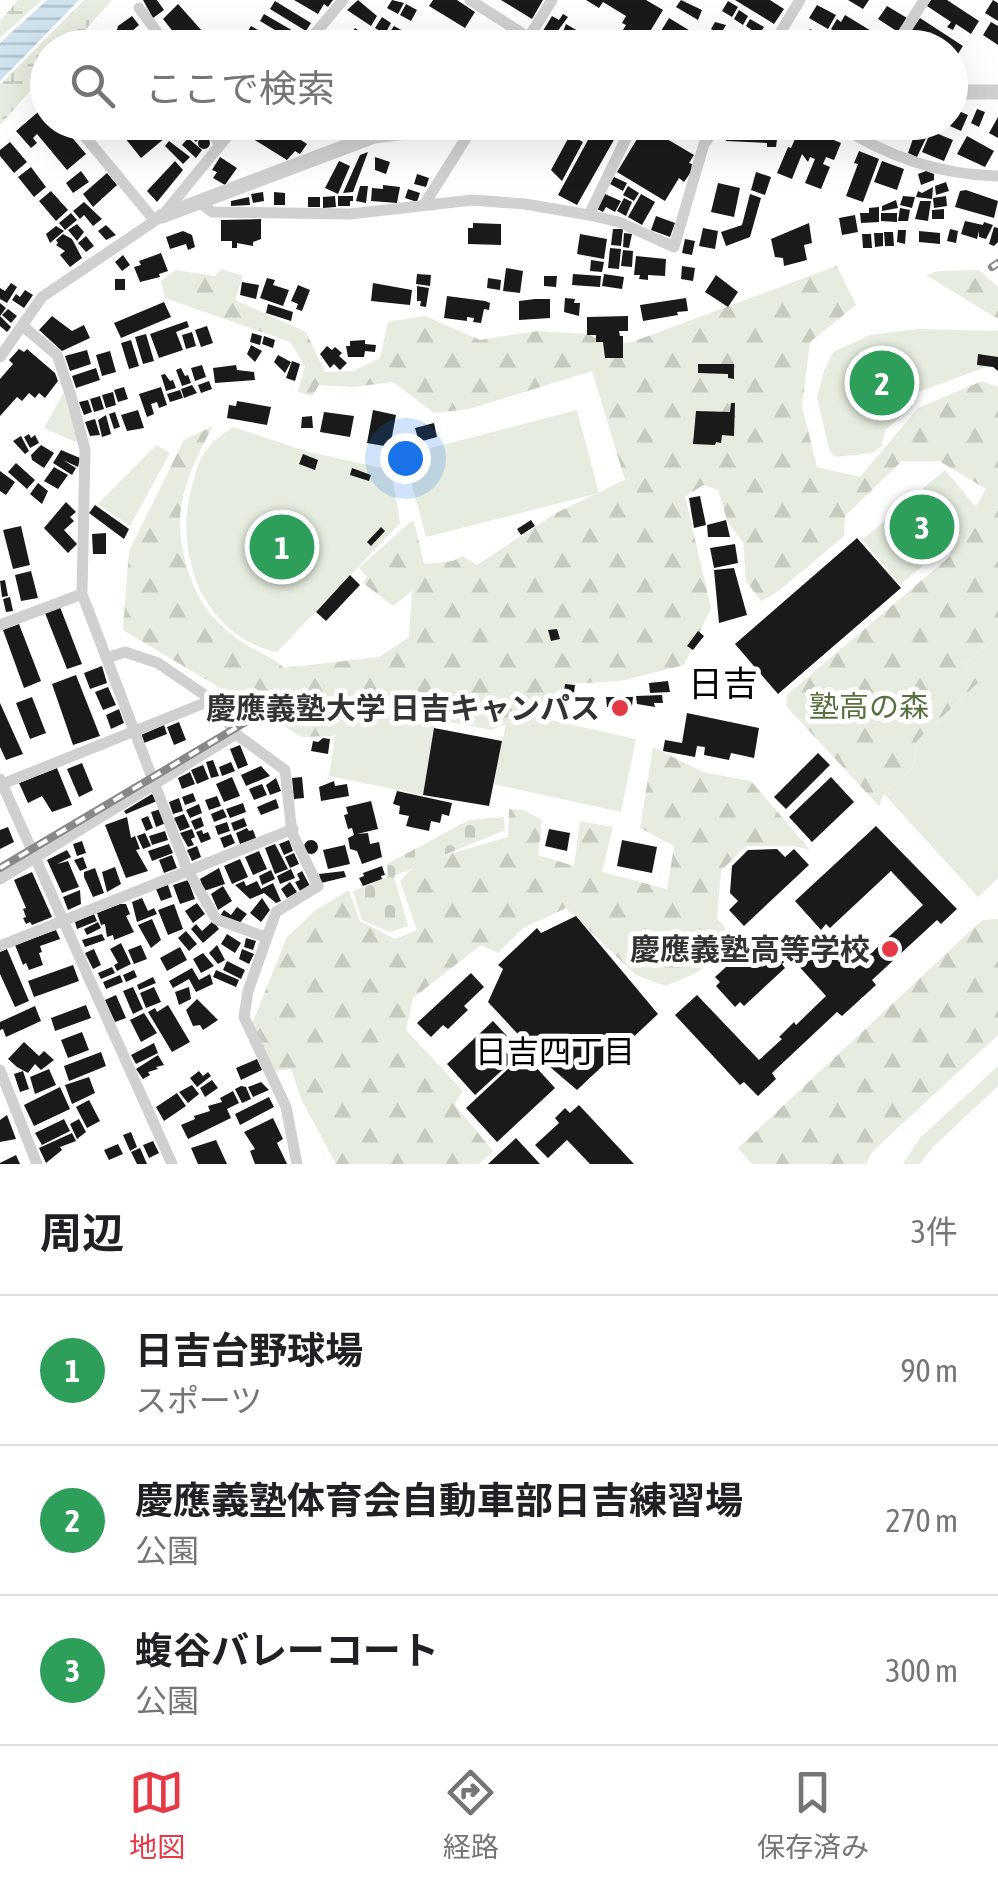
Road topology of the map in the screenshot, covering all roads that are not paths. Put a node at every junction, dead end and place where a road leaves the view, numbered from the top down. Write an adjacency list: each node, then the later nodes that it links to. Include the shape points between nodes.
1 (344, 0): 8 (street)
2 (470, 0): 9 (street)
3 (552, 0): 10 (street)
4 (800, 0): 11 (street)
5 (924, 0): 12 (street)
6 (139, 8): 7 (street)
7 (156, 30)
8 (318, 30)
9 (509, 30)
10 (533, 30)
11 (782, 30)
12 (905, 30)
13 (997, 90): 14 (street)
14 (968, 91)
15 (89, 140): 28 (street)
16 (216, 140): 23 (street)
17 (224, 140): 23 (street)
18 (363, 140): 25 (street)
19 (468, 140): 26 (street)
20 (625, 140): 27 (street)
21 (707, 140): 27 (street, via 674,246)
22 (863, 140): 24 (street, via 955,175)
23 (219, 146): 28 (street)
24 (998, 176)
25 (199, 202): 26 (street, via 212,212 297,214); 28 (street)
26 (424, 205): 27 (street, via 472,200)
27 (589, 215)
28 (158, 218): 29 (street, via 42,297)
29 (24, 327): 31 (street); 33 (street, via 56,355 84,439)
30 (0, 332): 31 (street)
31 (12, 342): 32 (street)
32 (0, 358)
33 (82, 594): 34 (street); 35 (street)
34 (0, 625)
35 (107, 658): 36 (street, via 125,652 148,658); 37 (street)
36 (212, 700): 37 (street); 38 (street)
37 (136, 729): 39 (street); 40 (street)
38 (236, 734): 40 (street); 41 (street, via 285,770)
39 (1, 783): 42 (street)
40 (154, 784): 42 (street); 43 (street)
41 (292, 829): 43 (street); 46 (street, via 318,886 276,912)
42 (35, 860): 44 (street); 45 (street)
43 (187, 870): 45 (street); 46 (street, via 216,919)
44 (0, 879)
45 (62, 921): 47 (street); 50 (street)
46 (265, 937): 51 (street, via 244,1017 286,1106)
47 (0, 946)
48 (0, 1070): 49 (street)
49 (37, 1164)
50 (172, 1164)
51 (297, 1164)

